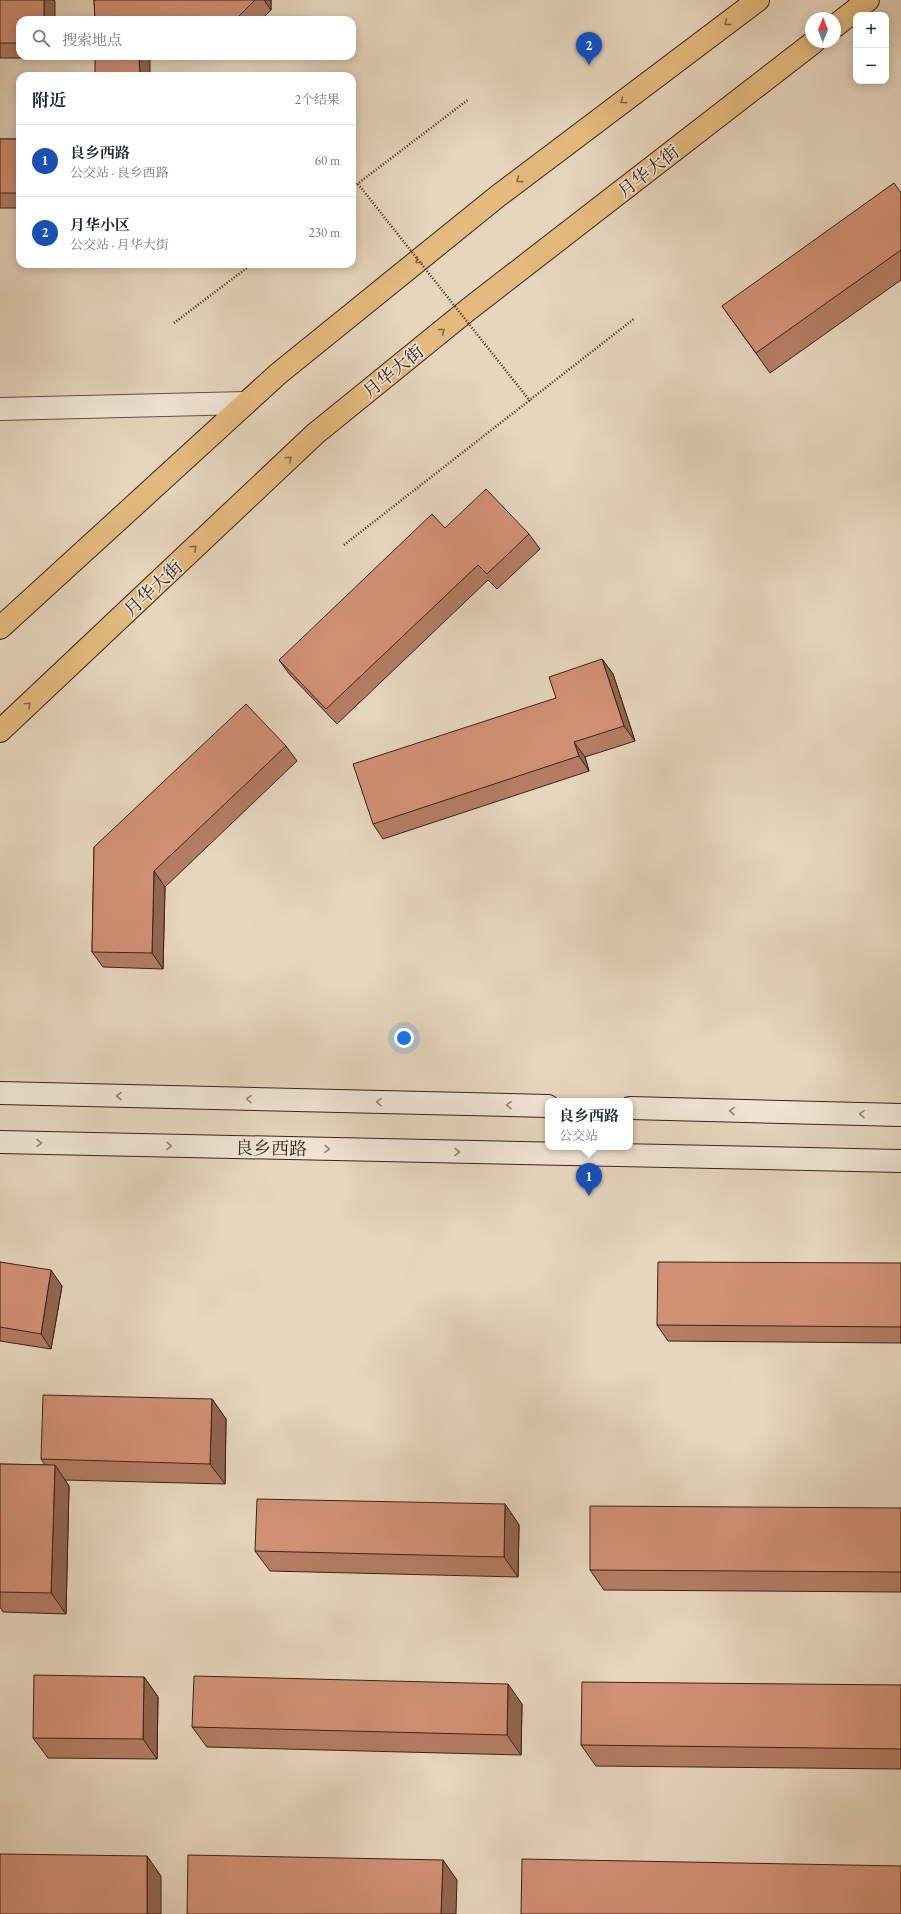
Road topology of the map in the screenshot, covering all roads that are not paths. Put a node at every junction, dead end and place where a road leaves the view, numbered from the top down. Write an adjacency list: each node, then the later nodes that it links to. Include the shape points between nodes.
1 (758, 0): 5 (main road, one-way to 5, via 498,196 278,374)
2 (868, 0): 3 (main road)
3 (841, 21)
4 (806, 48): 8 (main road, 月华大街, one-way to 4, via 315,434 469,309)
5 (246, 403): 6 (main road); 7 (main road)
6 (0, 409)
7 (0, 628)
8 (0, 732)
9 (0, 1093): 10 (main road, one-way to 9)
10 (545, 1106)
11 (633, 1108): 12 (main road, one-way to 11)
12 (901, 1115)
13 (0, 1142): 14 (main road, 良乡西路, one-way to 14)
14 (901, 1161)

